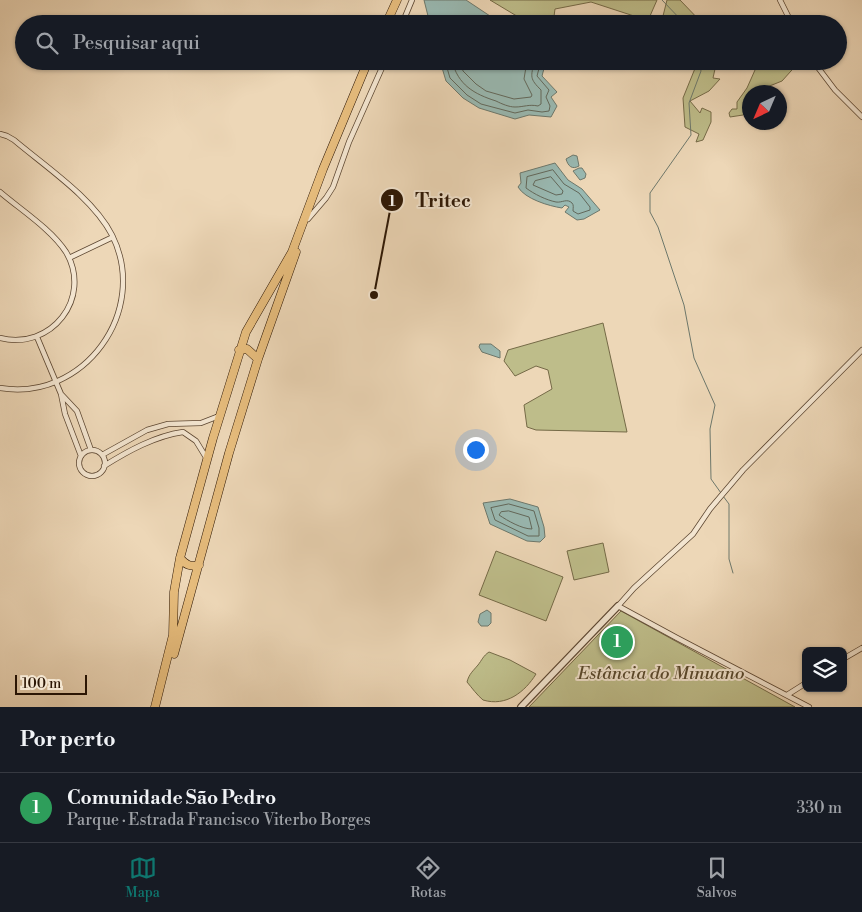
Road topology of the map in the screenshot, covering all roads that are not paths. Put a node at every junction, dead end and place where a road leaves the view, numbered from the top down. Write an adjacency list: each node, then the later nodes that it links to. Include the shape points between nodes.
1 (398, 0): 4 (highway)
2 (412, 0): 5 (street)
3 (780, 0): 6 (street)
4 (391, 15)
5 (406, 15)
6 (788, 15)
7 (366, 70): 14 (highway)
8 (366, 70): 19 (highway, via 323,169 292,252 253,317)
9 (381, 70): 14 (street, via 349,142 333,188)
10 (820, 70): 11 (street)
11 (862, 117)
12 (0, 134): 15 (street, via 11,138 86,200)
13 (0, 192): 16 (street, via 50,233)
14 (308, 219): 21 (highway)
15 (113, 237): 16 (street); 22 (street, via 122,271 122,295 117,318 107,339 92,358 74,373)
16 (69, 258): 17 (street, via 74,283 71,301 58,323)
17 (37, 337): 18 (street); 22 (street)
18 (0, 338)
19 (239, 350): 21 (highway, via 247,349); 25 (highway)
20 (862, 350): 33 (street, via 743,470 693,534)
21 (258, 359): 32 (highway)
22 (56, 381): 23 (street, via 28,389); 24 (street)
23 (0, 388)
24 (61, 394): 26 (street, via 77,411); 28 (street)
25 (219, 416): 27 (street, via 201,423 168,424 147,430); 29 (highway)
26 (91, 450): 27 (street); 28 (street)
27 (102, 455): 30 (street)
28 (81, 456): 30 (street, via 80,468 87,474 96,475)
29 (208, 461): 30 (street, via 196,441 183,432 148,442); 31 (highway)
30 (104, 466)
31 (180, 558): 32 (highway, via 187,565); 38 (highway, via 174,592 173,635)
32 (199, 565): 39 (highway)
33 (618, 606): 37 (street); 40 (street)
34 (862, 648): 35 (street)
35 (847, 657)
36 (802, 686): 37 (street)
37 (787, 695): 41 (street)
38 (155, 707)
39 (160, 707)
40 (521, 707)
41 (809, 707)

